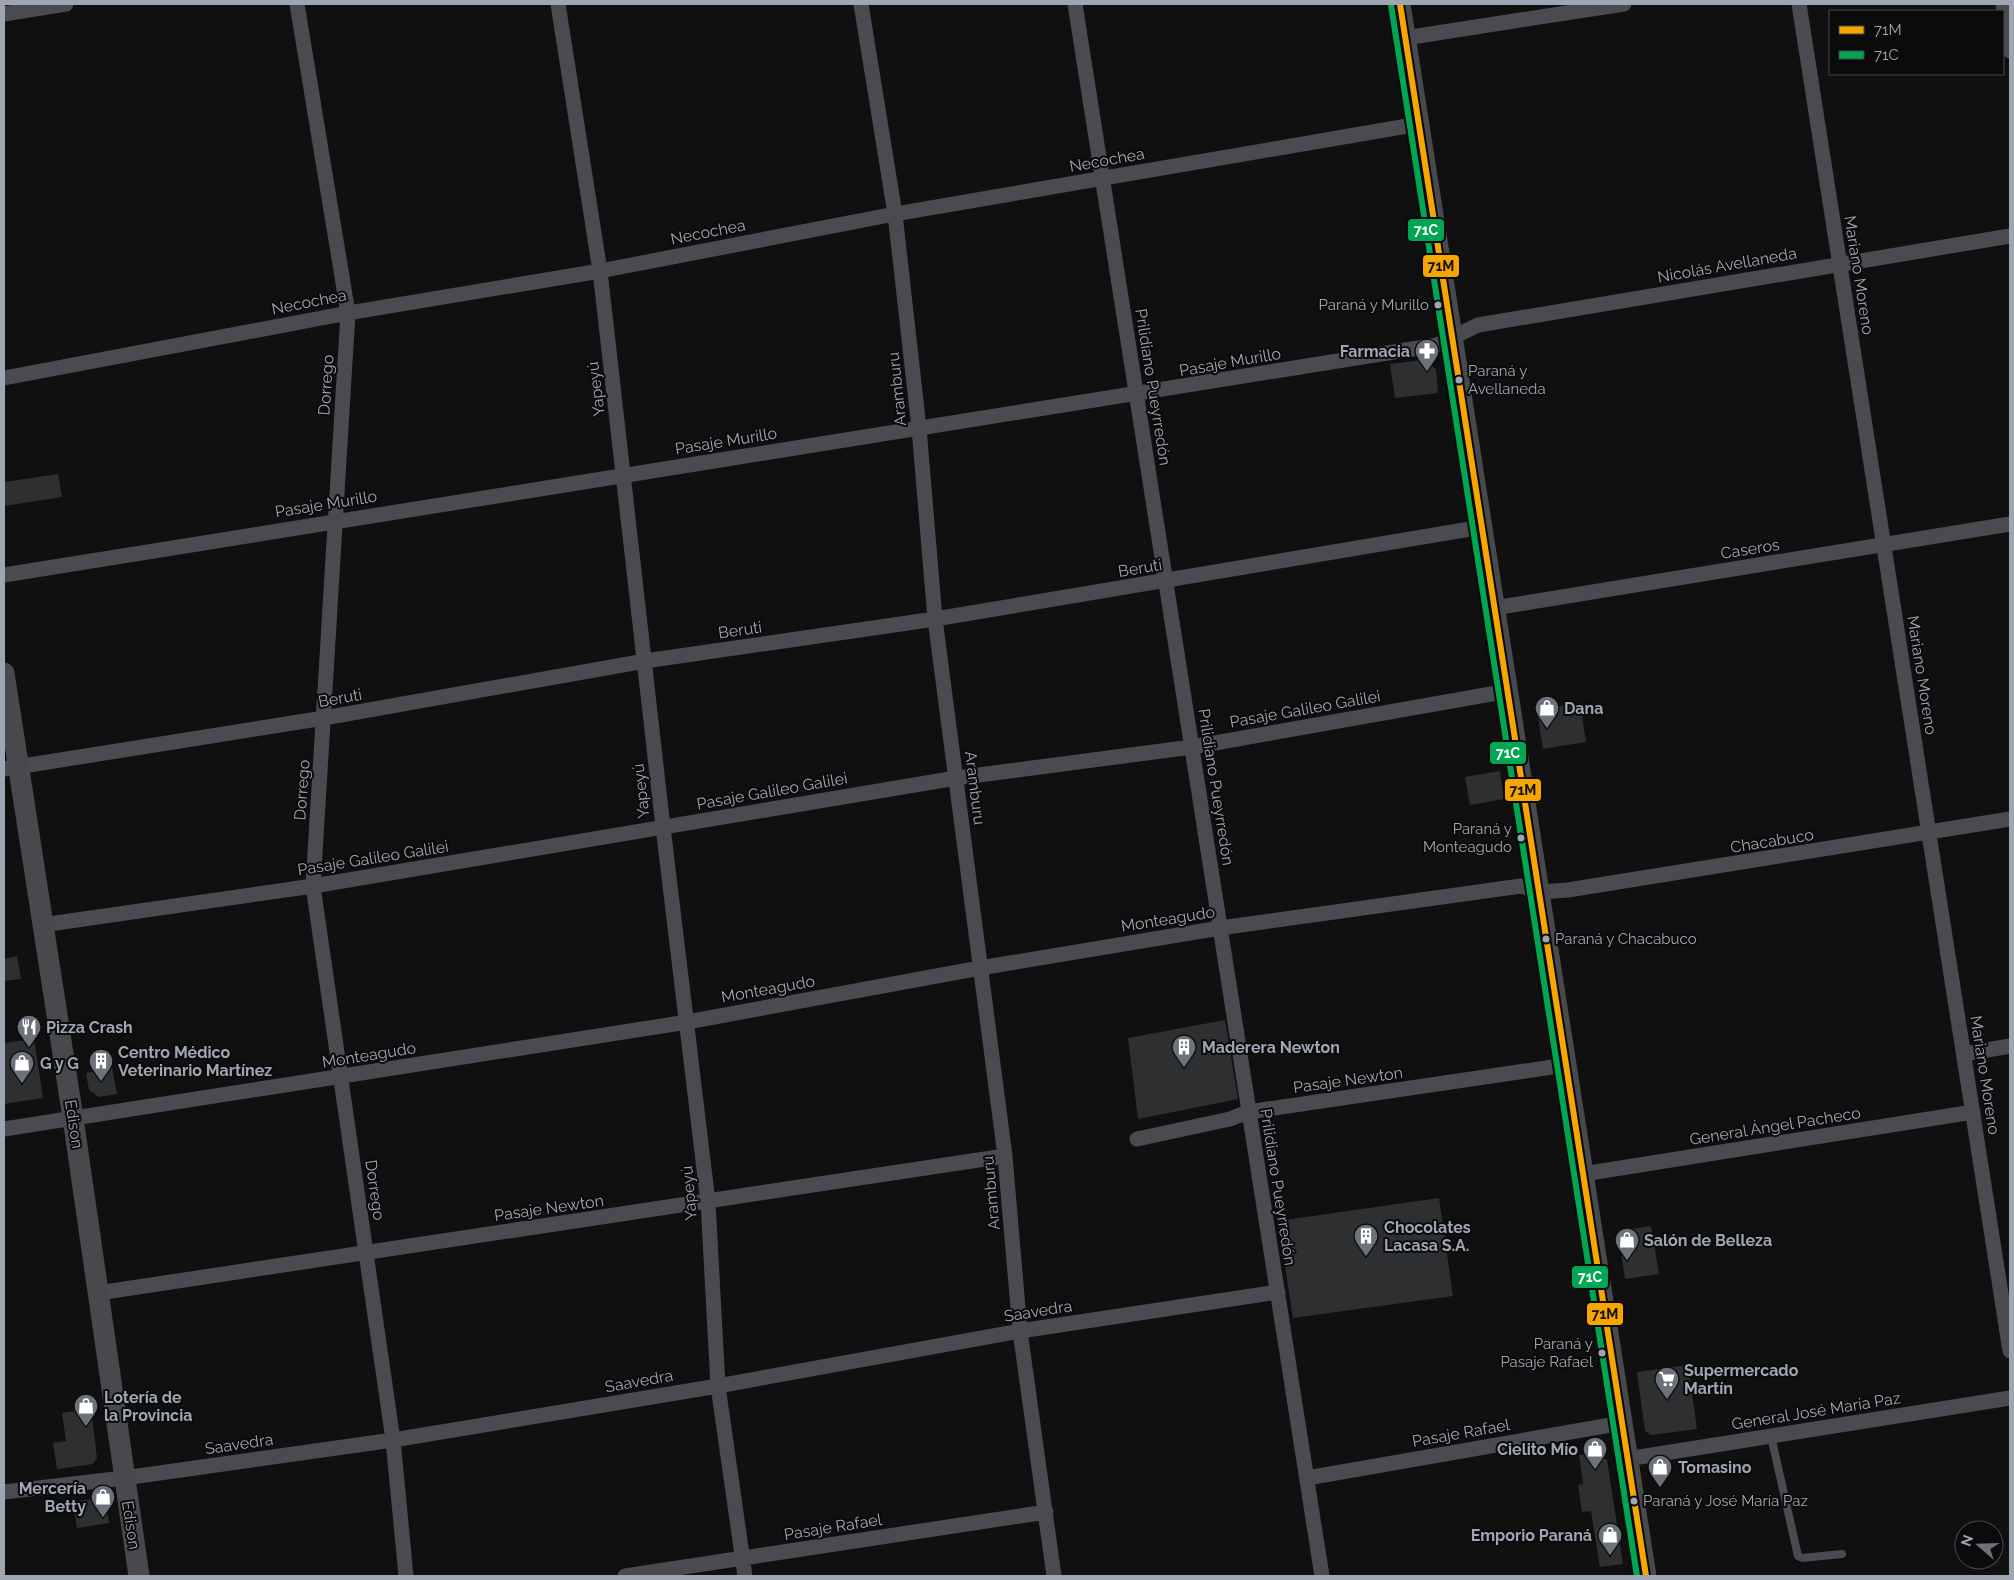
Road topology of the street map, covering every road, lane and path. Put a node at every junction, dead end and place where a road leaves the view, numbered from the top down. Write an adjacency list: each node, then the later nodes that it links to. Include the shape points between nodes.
1 (66, 4): 10 (street)
2 (297, 4): 19 (street, Dorrego)
3 (558, 4): 18 (street, Yapeyú)
4 (861, 4): 15 (street, Aramburu)
5 (1075, 4): 14 (street, Prilidiano Pueyrredón)
6 (1400, 4): 11 (street)
7 (1624, 4): 11 (street)
8 (1798, 4): 17 (street, Mariano Moreno)
9 (2004, 11): 12 (street)
10 (4, 14)
11 (1406, 38): 13 (street)
12 (2010, 51)
13 (1419, 124): 14 (street, Necochea); 20 (street)
14 (1103, 178): 15 (street, Necochea); 22 (street, Prilidiano Pueyrredón)
15 (895, 214): 18 (street, Necochea); 23 (street, Aramburu)
16 (2010, 236): 17 (street, Nicolás Avellaneda)
17 (1840, 264): 20 (street, Nicolás Avellaneda, via 1478,325); 28 (street, Mariano Moreno)
18 (600, 271): 19 (street, Necochea); 24 (street, Yapeyú)
19 (348, 312): 21 (street, Necochea); 25 (street, Dorrego)
20 (1453, 337): 22 (street, Pasaje Murillo, via 1436,344); 27 (street)
21 (4, 378)
22 (1137, 395): 23 (street, Pasaje Murillo); 30 (street, Prilidiano Pueyrredón)
23 (919, 428): 24 (street, Pasaje Murillo); 32 (street, Aramburu)
24 (624, 475): 25 (street, Pasaje Murillo); 33 (street, Yapeyú)
25 (335, 520): 29 (street, Pasaje Murillo); 36 (street, Dorrego)
26 (2010, 524): 28 (street, Caseros)
27 (1482, 527): 30 (street, Beruti); 31 (street)
28 (1884, 545): 31 (street, Caseros); 42 (street, Mariano Moreno)
29 (4, 575)
30 (1166, 582): 32 (street, Beruti); 37 (street, Prilidiano Pueyrredón)
31 (1494, 608): 35 (street)
32 (935, 619): 33 (street, Beruti); 39 (street, Aramburu)
33 (645, 661): 36 (street, Beruti); 41 (street, Yapeyú)
34 (4, 673): 38 (street, Edison)
35 (1508, 691): 37 (street, Pasaje Galileo Galilei); 44 (street)
36 (324, 718): 38 (street, Beruti); 43 (street, Dorrego)
37 (1192, 747): 39 (street, Pasaje Galileo Galilei); 46 (street, Prilidiano Pueyrredón)
38 (11, 768): 45 (street, Edison)
39 (956, 778): 41 (street, Pasaje Galileo Galilei); 47 (street, Aramburu)
40 (2010, 819): 42 (street, Chacabuco)
41 (663, 827): 43 (street, Pasaje Galileo Galilei); 48 (street, Yapeyú)
42 (1929, 834): 44 (street, Chacabuco); 50 (street, Mariano Moreno)
43 (313, 886): 45 (street, Pasaje Galileo Galilei); 52 (street, Dorrego)
44 (1539, 892): 46 (street, Monteagudo, via 1521,886); 51 (street)
45 (42, 925): 55 (street, Edison)
46 (1220, 928): 47 (street, Monteagudo); 53 (street, Prilidiano Pueyrredón)
47 (980, 968): 48 (street, Monteagudo); 58 (street, Aramburu)
48 (687, 1022): 52 (street, Monteagudo); 60 (street, Yapeyú)
49 (2010, 1046): 50 (street)
50 (1964, 1054): 54 (street, Mariano Moreno)
51 (1566, 1065): 53 (street, Pasaje Newton); 59 (street)
52 (341, 1077): 55 (street, Monteagudo); 61 (street, Dorrego)
53 (1248, 1112): 57 (street, Pasaje Newton, via 1230,1119); 62 (street, Prilidiano Pueyrredón)
54 (1973, 1112): 59 (street, General Ángel Pacheco); 65 (street, Mariano Moreno)
55 (74, 1118): 56 (street, Monteagudo); 63 (street, Edison)
56 (4, 1129)
57 (1137, 1139)
58 (1005, 1156): 60 (street, Pasaje Newton); 64 (street, Aramburu)
59 (1583, 1174): 68 (street)
60 (708, 1202): 61 (street, Pasaje Newton); 66 (street, Yapeyú)
61 (366, 1253): 63 (street, Pasaje Newton); 70 (street, Dorrego)
62 (1278, 1292): 64 (street, Saavedra); 73 (street, Prilidiano Pueyrredón)
63 (98, 1293): 72 (street, Edison)
64 (1020, 1331): 66 (street, Saavedra); 75 (street, Aramburu)
65 (2010, 1351)
66 (718, 1386): 70 (street, Saavedra); 77 (street, Yapeyú)
67 (2010, 1398): 69 (street, General José María Paz)
68 (1622, 1423): 71 (street); 73 (street, Pasaje Rafael)
69 (1771, 1436): 71 (street, General José María Paz); 76 (lane, via 1798,1556)
70 (393, 1440): 72 (street, Saavedra); 79 (street, Dorrego)
71 (1627, 1458): 84 (street)
72 (124, 1478): 74 (street, Saavedra); 78 (street, Edison)
73 (1307, 1478): 83 (street, Prilidiano Pueyrredón)
74 (4, 1492)
75 (1046, 1512): 77 (street, Pasaje Rafael); 82 (street, Aramburu)
76 (1842, 1554)
77 (742, 1559): 80 (street, Pasaje Rafael); 81 (street, Yapeyú)
78 (139, 1576)
79 (406, 1576)
80 (625, 1576)
81 (745, 1576)
82 (1054, 1576)
83 (1322, 1576)
84 (1646, 1576)

